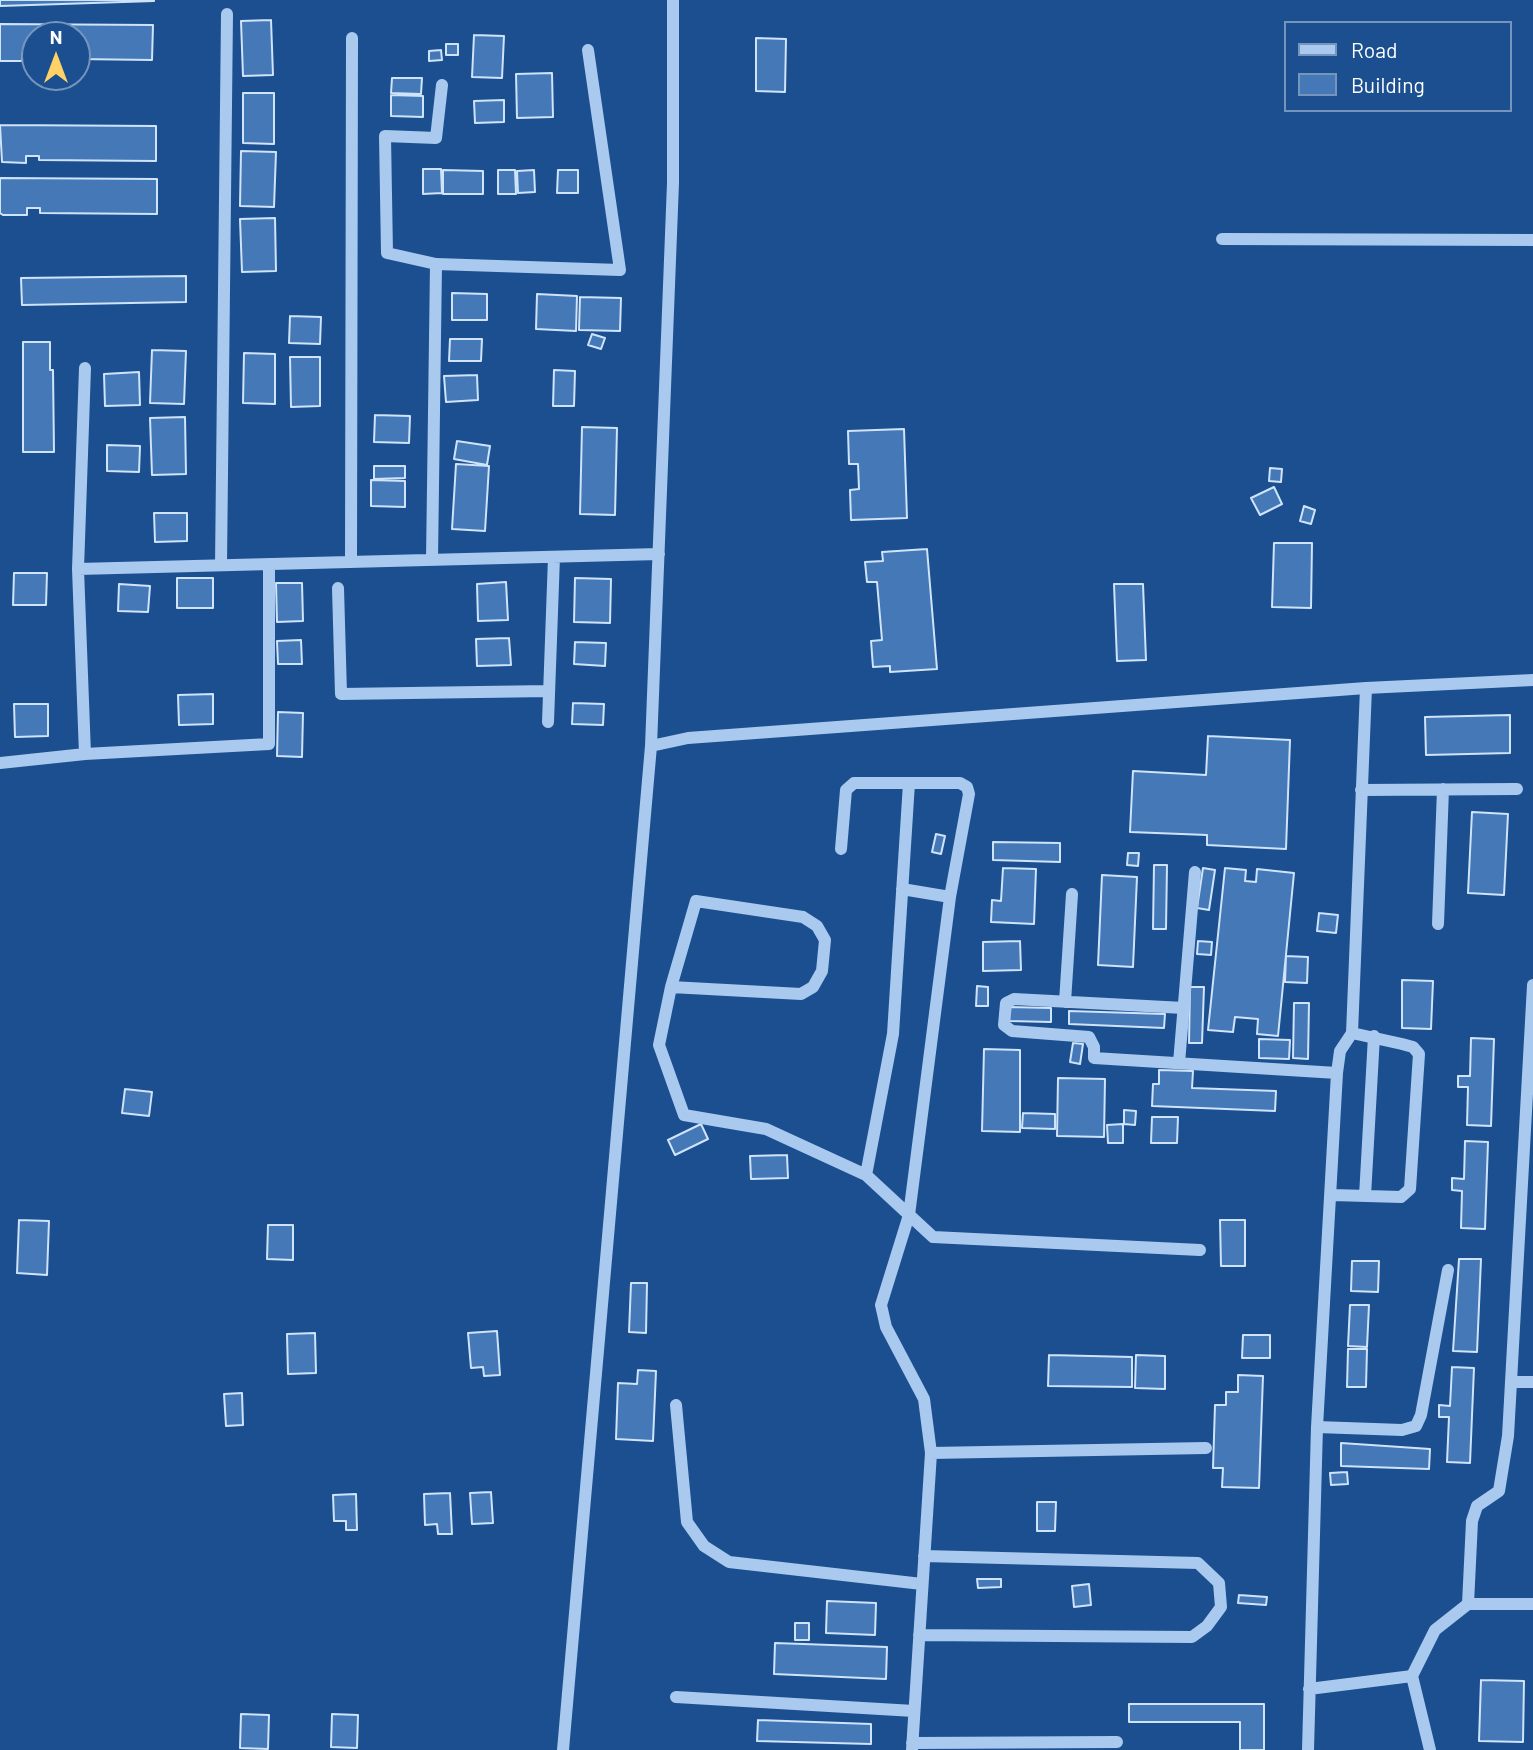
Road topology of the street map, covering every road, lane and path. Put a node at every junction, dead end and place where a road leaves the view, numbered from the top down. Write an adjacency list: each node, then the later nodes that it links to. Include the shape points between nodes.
1 (673, 0): 10 (street, via 673,183)
2 (227, 15): 15 (street)
3 (352, 38): 13 (street)
4 (587, 50): 8 (street, via 620,270)
5 (442, 85): 8 (street, via 436,138 385,136 387,253)
6 (1222, 239): 7 (street)
7 (1533, 240)
8 (436, 264): 12 (street)
9 (85, 368): 16 (street)
10 (659, 554): 11 (street); 22 (street)
11 (554, 557): 12 (street); 20 (street)
12 (432, 560): 13 (street)
13 (351, 562): 14 (street)
14 (269, 564): 15 (street); 23 (street, via 269,744)
15 (221, 565): 16 (street)
16 (78, 569): 23 (street)
17 (338, 588): 20 (street, via 341,694)
18 (1533, 680): 19 (street)
19 (1366, 688): 22 (street, via 688,738); 28 (street)
20 (549, 691): 21 (street)
21 (548, 722)
22 (650, 746): 66 (street)
23 (85, 754): 24 (street)
24 (0, 764)
25 (909, 783): 29 (street, via 854,783 846,790); 31 (street); 33 (street, via 960,783 967,787)
26 (1443, 789): 27 (street); 28 (street); 34 (street)
27 (1517, 789)
28 (1361, 790): 39 (street)
29 (841, 849)
30 (1195, 872): 38 (street)
31 (902, 889): 33 (street); 43 (street, via 893,1034)
32 (1072, 894): 37 (street)
33 (950, 897): 46 (street)
34 (1438, 924)
35 (1533, 985): 49 (street)
36 (671, 987): 36 (street, via 696,901 803,917 817,926 825,940 822,971 813,987 801,994); 43 (street, via 659,1045 684,1115 765,1129)
37 (1065, 1002): 38 (street); 41 (street, via 1014,999 1006,1003 1004,1025 1012,1031 1089,1037 1094,1058)
38 (1184, 1008): 41 (street)
39 (1352, 1033): 40 (street); 42 (street, via 1340,1051)
40 (1374, 1036): 45 (street); 45 (street, via 1413,1047 1419,1054 1410,1189 1401,1197)
41 (1179, 1063): 42 (street)
42 (1337, 1073): 44 (street)
43 (866, 1175): 46 (street)
44 (1332, 1195): 45 (street); 52 (street)
45 (1365, 1196)
46 (909, 1215): 47 (street, via 933,1237); 54 (street, via 881,1305 886,1327 925,1399)
47 (1200, 1250)
48 (1448, 1270): 52 (street, via 1416,1426 1402,1430)
49 (1511, 1382): 50 (street); 57 (street, via 1499,1491 1477,1506 1472,1521)
50 (1533, 1382)
51 (676, 1405): 56 (street, via 687,1522 704,1546 729,1562)
52 (1317, 1427): 61 (street)
53 (1206, 1448): 54 (street)
54 (931, 1452): 55 (street)
55 (924, 1556): 56 (street); 59 (street, via 1198,1563 1219,1583 1221,1607 1207,1626 1192,1636)
56 (922, 1584): 59 (street)
57 (1468, 1604): 58 (street); 60 (street, via 1435,1630)
58 (1533, 1604)
59 (919, 1634): 63 (street)
60 (1412, 1676): 61 (street); 68 (street)
61 (1308, 1689): 67 (street)
62 (676, 1697): 63 (street)
63 (914, 1711): 65 (street)
64 (1117, 1742): 65 (street)
65 (912, 1746)
66 (563, 1750)
67 (1307, 1750)
68 (1430, 1750)

